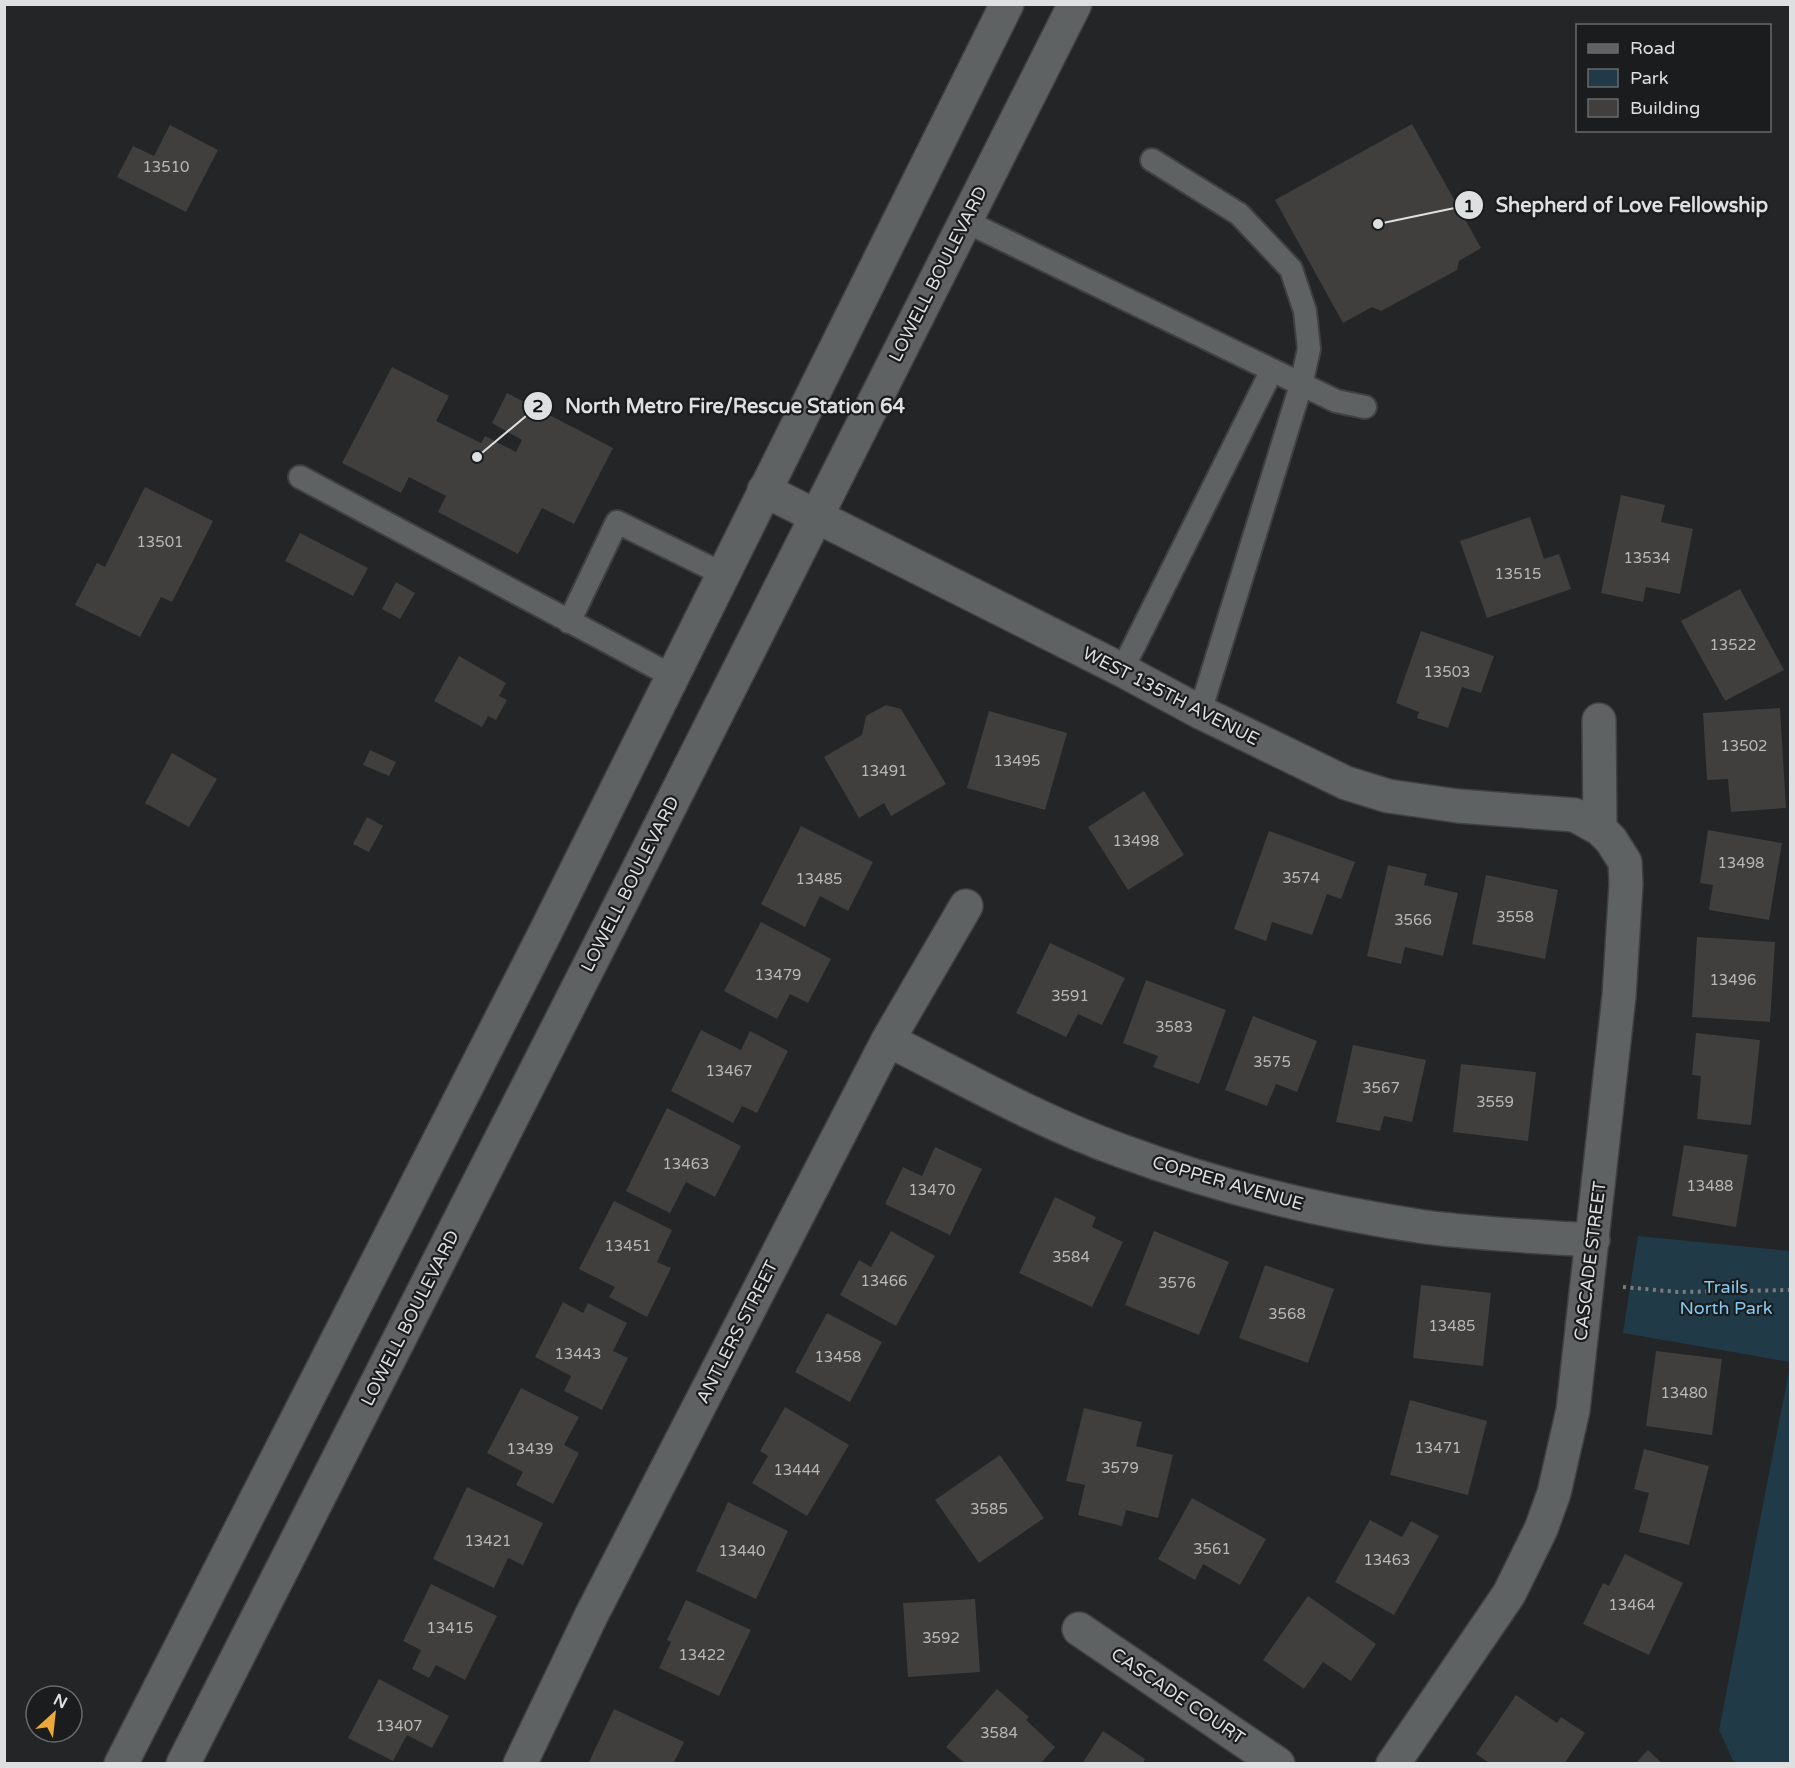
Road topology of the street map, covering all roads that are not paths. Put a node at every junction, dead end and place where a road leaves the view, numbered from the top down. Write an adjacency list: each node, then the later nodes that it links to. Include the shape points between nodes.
1 (1007, 4): 9 (street)
2 (1076, 4): 4 (street, LOWELL BOULEVARD)
3 (1152, 159): 6 (lane, via 1239,214 1291,269 1305,311 1309,349)
4 (965, 221): 5 (lane); 10 (street, LOWELL BOULEVARD)
5 (1272, 370): 6 (lane); 13 (lane)
6 (1301, 385): 7 (lane, via 1336,401); 15 (lane)
7 (1365, 407)
8 (300, 477): 12 (lane)
9 (764, 490): 10 (street, WEST 135TH AVENUE); 11 (street)
10 (817, 516): 13 (street, WEST 135TH AVENUE); 23 (street, LOWELL BOULEVARD)
11 (723, 574): 12 (lane, via 617,522); 14 (street)
12 (569, 622): 14 (lane)
13 (1122, 670): 15 (street, WEST 135TH AVENUE)
14 (674, 677): 22 (street)
15 (1200, 712): 17 (street, WEST 135TH AVENUE, via 1346,783 1388,796 1575,815)
16 (1599, 720): 17 (street)
17 (1600, 829): 20 (street, CASCADE STREET, via 1625,862 1626,884 1619,996)
18 (966, 906): 19 (street, ANTLERS STREET)
19 (888, 1040): 20 (street, COPPER AVENUE, via 1064,1128 1178,1171 1298,1204 1424,1226 1508,1236); 24 (street, ANTLERS STREET, via 592,1614)
20 (1593, 1240): 26 (street, CASCADE STREET, via 1573,1410 1554,1493 1541,1529 1509,1594)
21 (1079, 1629): 25 (street, CASCADE COURT)
22 (122, 1764)
23 (183, 1764)
24 (520, 1764)
25 (1278, 1764)
26 (1393, 1764)

